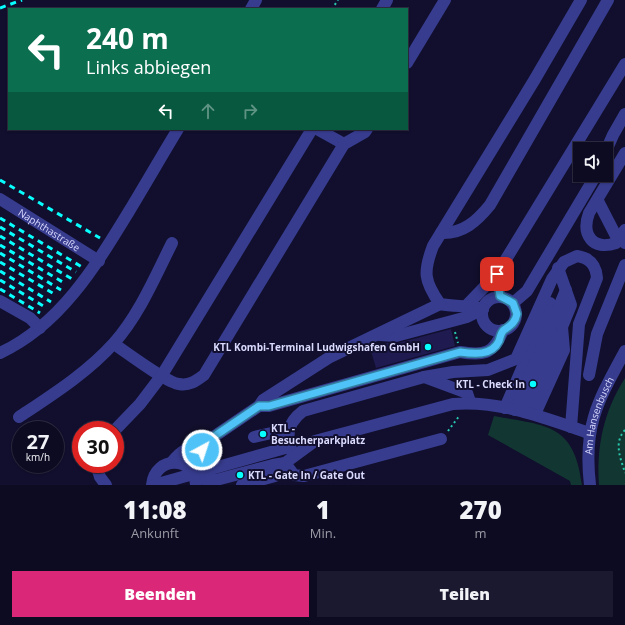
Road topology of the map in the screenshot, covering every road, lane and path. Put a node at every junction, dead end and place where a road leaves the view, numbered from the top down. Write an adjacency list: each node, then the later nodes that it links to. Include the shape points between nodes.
1 (445, 0): 4 (street)
2 (581, 0): 19 (street)
3 (608, 0): 19 (street, via 490,205 480,217 460,232)
4 (408, 61)
5 (625, 64): 25 (street)
6 (625, 114): 11 (street)
7 (177, 130): 22 (street)
8 (311, 130): 41 (street)
9 (319, 130): 12 (street)
10 (366, 130): 12 (street)
11 (610, 142)
12 (344, 144): 41 (street, via 204,375 194,383 178,384)
13 (625, 153): 18 (street)
14 (625, 165): 16 (street)
15 (592, 182): 29 (street, via 527,291)
16 (612, 188)
17 (0, 199): 22 (street, Naphthastraße)
18 (598, 200): 20 (street, via 616,236); 20 (street, via 586,222 589,237 594,243 602,246 616,243)
19 (441, 233): 30 (street, via 426,265 427,282)
20 (623, 237)
21 (172, 243): 38 (street, via 148,292)
22 (99, 261): 35 (street, via 78,290)
23 (625, 265): 42 (street, via 597,334)
24 (560, 272): 26 (street); 34 (street, via 564,262 577,256 584,257 594,265 597,278); 43 (street, via 552,278 516,359 488,370 453,372); 46 (street)
25 (497, 274): 27 (street); 31 (street)
26 (566, 290): 32 (street); 46 (street)
27 (500, 296): 29 (street); 33 (street, via 491,299)
28 (0, 301): 35 (street, via 30,318)
29 (513, 303): 36 (street, via 516,319)
30 (440, 304): 31 (street, via 454,307); 37 (street)
31 (467, 305): 33 (street)
32 (571, 305): 34 (street); 46 (street, via 562,327 564,350)
33 (483, 310): 36 (street, via 483,319 489,327 498,331); 37 (street, via 468,317 396,336)
34 (585, 310): 49 (street, via 579,324)
35 (40, 328): 40 (street)
36 (503, 330): 45 (street, via 492,350 483,353 460,352 269,406)
37 (379, 335): 45 (street, via 330,357 263,400)
38 (114, 344): 41 (street); 47 (street, via 58,391)
39 (625, 351): 52 (street, Am Hansenbusch, via 600,397)
40 (0, 353)
41 (162, 375): 48 (street)
42 (589, 375)
43 (424, 378): 44 (street, via 468,393); 51 (street, via 303,411 294,417)
44 (470, 402): 46 (street); 56 (street, via 453,404 315,441)
45 (259, 406): 55 (street)
46 (520, 411): 49 (street)
47 (20, 417)
48 (124, 421)
49 (571, 427): 52 (street)
50 (625, 430): 60 (path, via 620,435 618,443)
51 (288, 433): 53 (street, via 276,432); 56 (street)
52 (589, 433): 65 (street, Am Hansenbusch)
53 (254, 437)
54 (441, 439): 58 (street, via 304,476 294,475)
55 (203, 444): 57 (street, via 195,444 177,455); 61 (street, via 196,461)
56 (292, 451): 58 (street); 61 (street)
57 (172, 462): 61 (street, via 185,465); 63 (street, via 157,470)
58 (285, 463): 61 (street, via 216,480); 64 (street, via 275,476)
59 (99, 473): 62 (street)
60 (625, 473)
61 (195, 480): 63 (street)
62 (106, 485)
63 (153, 485)
64 (242, 485)
65 (590, 485)

